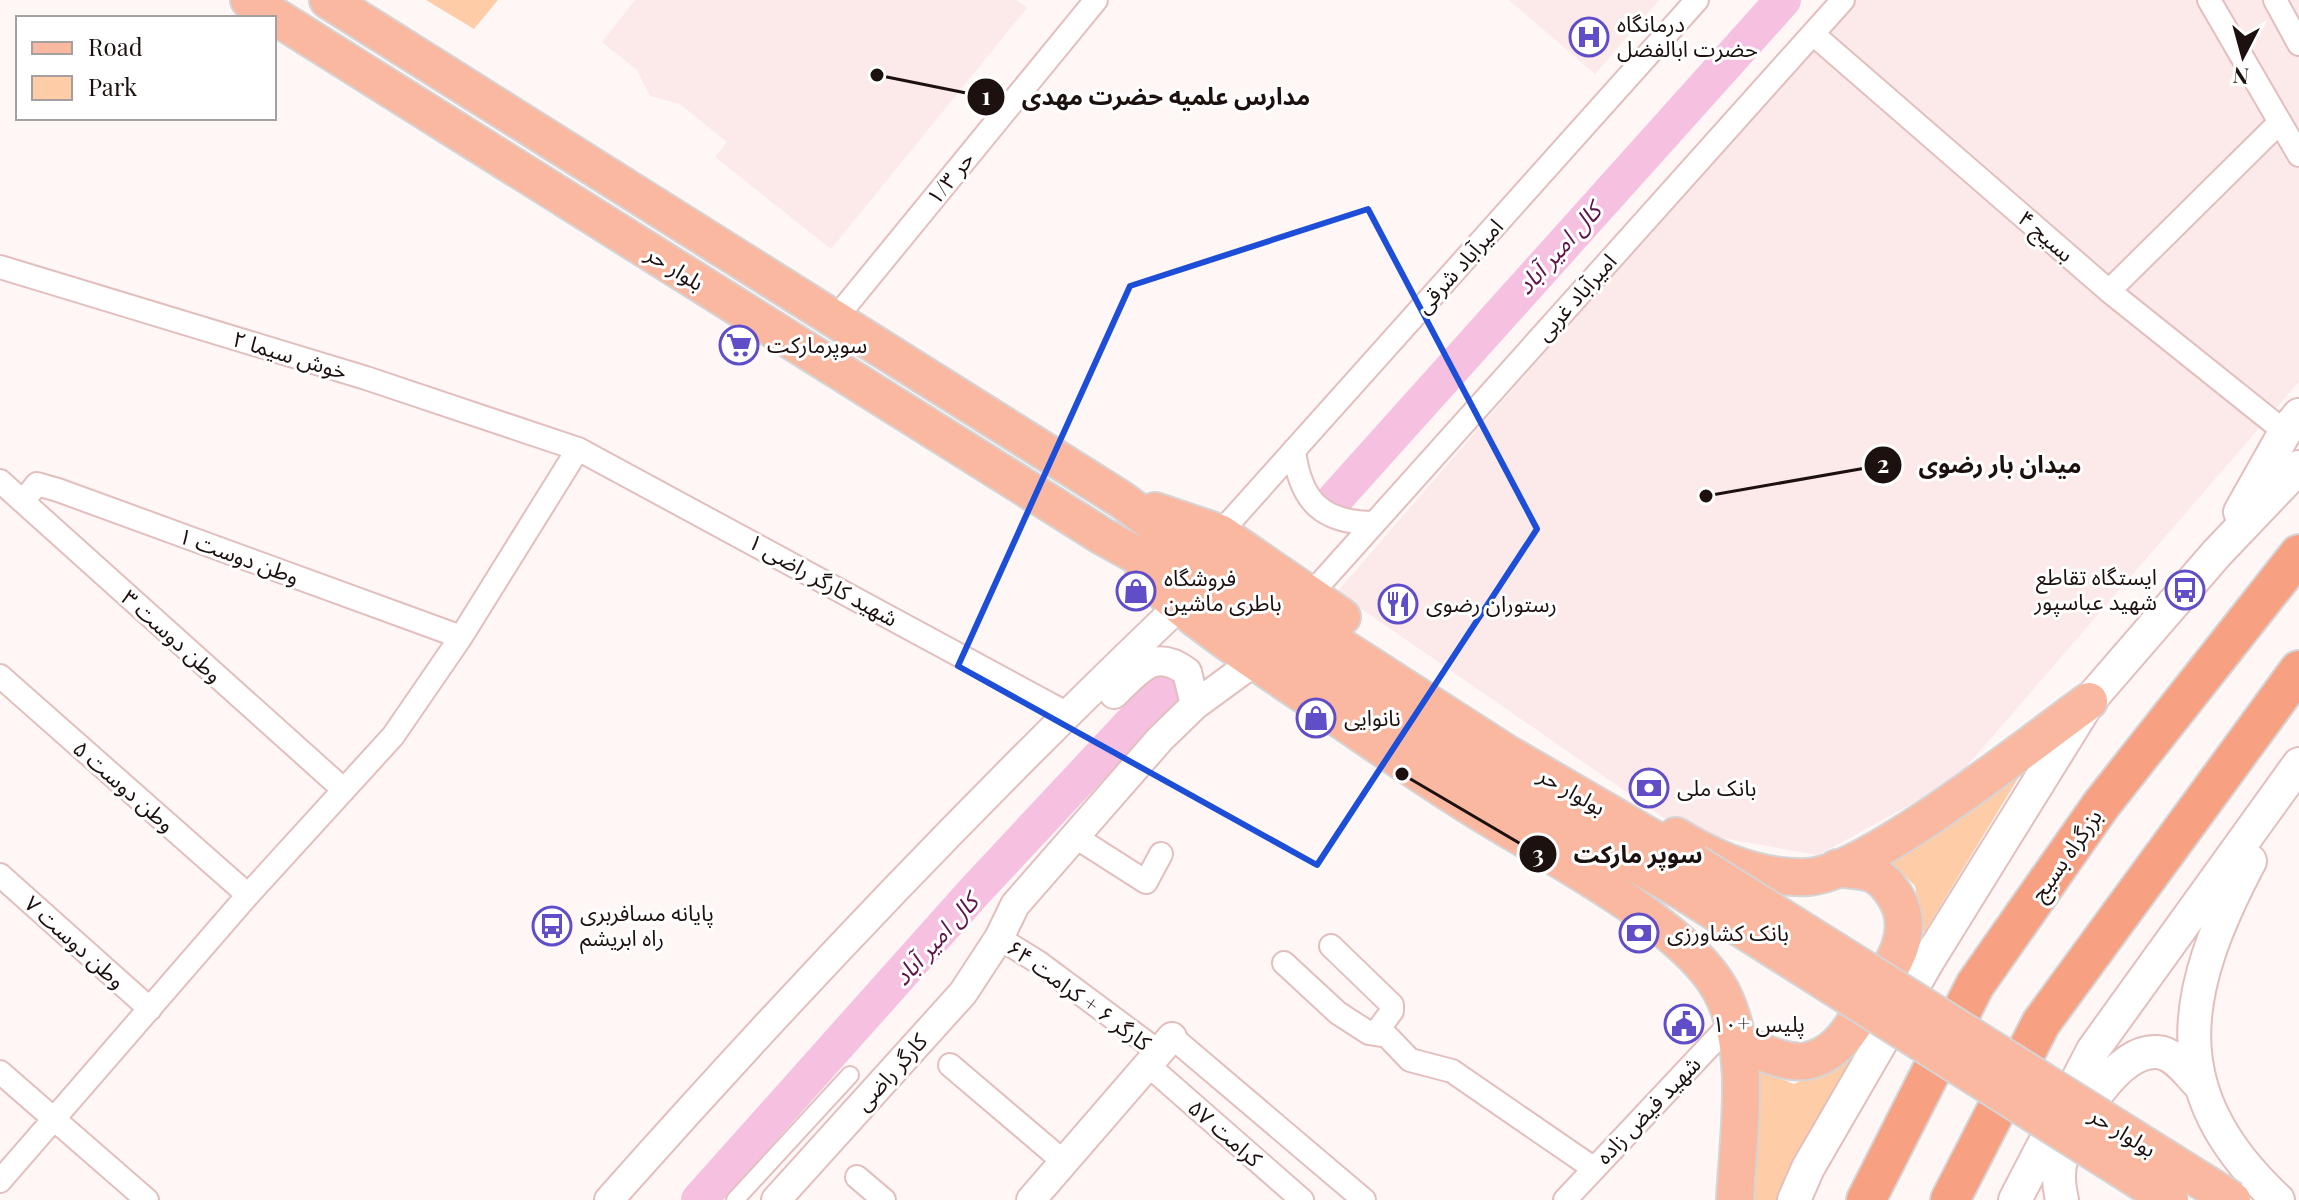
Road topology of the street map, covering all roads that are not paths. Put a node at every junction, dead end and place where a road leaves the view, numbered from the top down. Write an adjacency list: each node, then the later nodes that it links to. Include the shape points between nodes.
1 (249, 0): 8 (main road, بلوار حر)
2 (328, 0): 16 (main road, بلوار حر)
3 (1096, 0): 16 (street, حر ۱/۳)
4 (1697, 0): 19 (street, امیرآباد شرقی)
5 (1843, 0): 10 (street, امیرآباد غربی)
6 (2209, 0): 12 (street)
7 (2275, 0): 11 (street)
8 (274, 16)
9 (276, 17): 26 (main road, بلوار حر)
10 (1813, 34): 15 (street, بسیج ۴); 24 (street, امیرآباد غربی)
11 (2299, 44)
12 (2280, 122): 13 (street); 15 (street)
13 (2299, 155)
14 (0, 267): 18 (street, خوش سیما ۲, via 366,378)
15 (2109, 291): 17 (street, بسیج ۴)
16 (835, 319): 23 (main road, بلوار حر)
17 (2292, 423): 27 (main road)
18 (578, 449): 31 (street); 37 (street, شهید کارگر راضی ۱)
19 (1294, 450): 24 (street, via 1297,475 1308,497 1326,514 1349,523); 25 (street, امیرآباد شرقی)
20 (2299, 467): 27 (main road)
21 (0, 481): 22 (street, وطن دوست ۳)
22 (24, 500): 31 (street, وطن دوست ۱, via 37,484 58,490); 39 (street, وطن دوست ۳)
23 (1122, 500): 25 (main road); 45 (main road, بولوار حر)
24 (1374, 523): 29 (street, امیرآباد غربی)
25 (1220, 533): 29 (main road)
26 (1102, 536): 30 (main road); 45 (main road, بولوار حر, via 1203,592 1491,781)
27 (2217, 553): 35 (main road)
28 (2299, 554): 63 (highway, بزرگراه بسیج, via 2101,805 1975,985)
29 (1310, 595): 43 (main road, via 1466,702 1687,842 1761,874 1811,877)
30 (1178, 607): 32 (main road); 37 (street)
31 (461, 637): 39 (street, via 393,736)
32 (1255, 661): 36 (street, کارگر راضی); 51 (main road, via 1473,808 1646,916 1702,960 1722,992)
33 (2299, 670): 75 (highway, via 2041,1023)
34 (0, 676): 46 (street, وطن دوست ۵)
35 (2089, 701): 43 (main road, via 1879,851); 74 (main road, via 1929,959)
36 (1195, 705): 40 (street, via 1187,672 1173,661 1157,659 1024,780); 41 (street, کارگر راضی)
37 (1066, 713): 40 (street)
38 (2299, 765): 57 (main road, via 2223,911 2199,977 2193,1037); 76 (main road, via 2093,1050)
39 (344, 790): 46 (street)
40 (965, 818): 66 (street)
41 (1074, 836): 42 (street, via 1146,882); 47 (street, کارگر راضی, via 1015,905)
42 (1161, 854)
43 (1837, 868): 51 (main road, via 1874,874 1897,899 1904,920 1903,942 1891,967 1847,1034 1828,1053 1799,1062 1770,1055)
44 (0, 875): 50 (street, وطن دوست ۷)
45 (1688, 877): 78 (main road, بولوار حر, bridge); 79 (main road, بولوار حر, bridge)
46 (248, 895): 50 (street)
47 (999, 938): 53 (street, کارگر ۶ + کرامت ۶۴); 68 (street, کارگر راضی, via 963,993)
48 (1331, 946): 52 (street, via 1392,1005)
49 (1284, 963): 52 (street, via 1338,1013)
50 (150, 1009): 58 (street)
51 (1736, 1031): 60 (street, شهید فیض زاده); 73 (main road)
52 (1375, 1034): 60 (street, via 1387,1036 1415,1063 1452,1071)
53 (1159, 1052): 59 (street); 70 (street, کرامت ۵۷); 71 (street)
54 (950, 1065): 59 (street)
55 (0, 1072): 58 (street)
56 (850, 1075): 67 (street)
57 (2200, 1085): 77 (main road, via 2174,1059 2158,1052 2126,1060 2105,1081 2062,1158); 80 (main road, via 2215,1121 2243,1164)
58 (54, 1119): 62 (street); 65 (street)
59 (1064, 1162): 64 (street)
60 (1593, 1168): 72 (street, شهید فیض زاده)
61 (857, 1177): 69 (street)
62 (0, 1181)
63 (1870, 1191)
64 (1045, 1195)
65 (147, 1200)
66 (609, 1200)
67 (735, 1200)
68 (776, 1200)
69 (884, 1200)
70 (1302, 1200)
71 (1364, 1200)
72 (1565, 1200)
73 (1735, 1200)
74 (1794, 1200)
75 (1950, 1200)
76 (2015, 1200)
77 (2062, 1200)
78 (2170, 1200)
79 (2232, 1200)
80 (2278, 1200)

